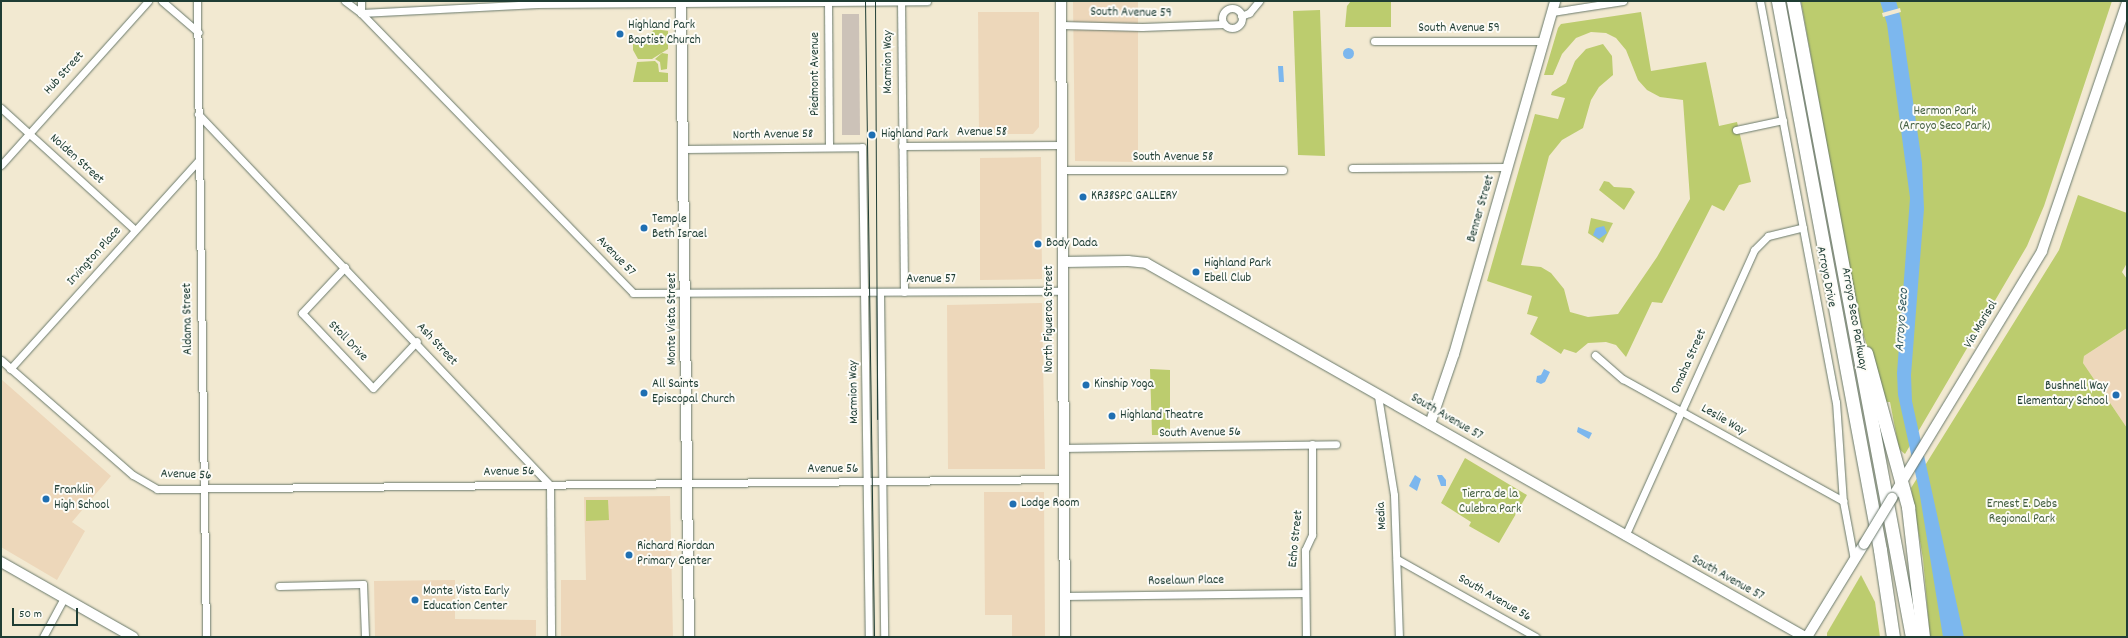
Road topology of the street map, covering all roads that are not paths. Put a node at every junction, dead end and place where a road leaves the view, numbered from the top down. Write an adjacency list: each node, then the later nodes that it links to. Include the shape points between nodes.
1 (148, 1): 34 (street, Hub Street)
2 (162, 1): 27 (street)
3 (197, 1): 27 (street, Aldama Street)
4 (345, 1): 23 (street, Avenue 57)
5 (361, 1): 23 (street)
6 (828, 1): 7 (street); 17 (street); 37 (street, Piedmont Avenue)
7 (901, 1): 8 (street); 36 (street, Marmion Way)
8 (926, 1)
9 (1061, 1): 26 (street, North Figueroa Street)
10 (1226, 1): 21 (street)
11 (1259, 1): 24 (street, via 1249,13)
12 (1555, 1): 22 (street, Benner Street)
13 (1623, 1): 22 (street)
14 (1760, 1): 32 (street, Arroyo Drive)
15 (1778, 1): 82 (highway, Arroyo Seco Parkway, via 1879,542)
16 (1794, 1): 55 (highway, Arroyo Seco Parkway)
17 (681, 2): 19 (street); 39 (street, Monte Vista Street)
18 (2127, 2): 69 (street, Via Marisol, via 2042,251)
19 (538, 3): 20 (street)
20 (447, 4): 23 (street)
21 (1228, 9): 24 (street, via 1235,9); 25 (street, via 1222,15)
22 (1552, 12): 28 (street, Benner Street)
23 (361, 13): 54 (street, Avenue 57, via 633,293)
24 (1241, 16): 25 (street, via 1241,22 1236,27 1229,28)
25 (1224, 24): 26 (street, South Avenue 59, via 1142,27)
26 (1061, 25): 35 (street, North Figueroa Street)
27 (198, 32): 31 (street, Aldama Street)
28 (1544, 41): 29 (street, South Avenue 59); 42 (street, Benner Street)
29 (1374, 42)
30 (1, 108): 34 (street, Nolden Street)
31 (198, 114): 40 (street, Aldama Street); 49 (street, Ash Street)
32 (1783, 120): 33 (street); 46 (street, Arroyo Drive)
33 (1736, 130)
34 (28, 133): 41 (street, Hub Street); 47 (street, Nolden Street)
35 (1062, 145): 36 (street, Avenue 58); 44 (street, North Figueroa Street)
36 (902, 146): 53 (street, Marmion Way)
37 (829, 147): 38 (street, North Avenue 58); 39 (street, North Avenue 58)
38 (862, 147): 50 (street, Marmion Way)
39 (684, 149): 54 (street, Monte Vista Street)
40 (198, 161): 47 (street, Irvington Place); 72 (street, Aldama Street)
41 (1, 165)
42 (1507, 167): 43 (street); 62 (street, Benner Street, via 1454,354)
43 (1352, 168)
44 (1062, 170): 45 (street, South Avenue 58); 48 (street, North Figueroa Street)
45 (1282, 170)
46 (1803, 227): 61 (street, Omaha Street, via 1768,236 1754,250); 73 (street, Arroyo Drive, via 1836,402)
47 (135, 230): 59 (street, Irvington Place)
48 (1063, 262): 51 (street, North Figueroa Street); 60 (street, South Avenue 57, via 1146,263)
49 (345, 267): 56 (street, Ash Street); 56 (street, Stoll Drive, via 302,313 373,388)
50 (865, 291): 52 (street, Avenue 57); 54 (street, Avenue 57); 67 (street, Marmion Way)
51 (1063, 291): 53 (street, Avenue 57); 65 (street, North Figueroa Street)
52 (880, 292): 53 (street, Avenue 57); 68 (street, Marmion Way)
53 (904, 292)
54 (685, 294): 70 (street, Monte Vista Street)
55 (1854, 327): 69 (highway, via 1865,348); 96 (highway, Arroyo Seco Parkway)
56 (417, 341): 71 (street, Ash Street)
57 (1595, 355): 61 (street, Leslie Way, via 1623,379)
58 (1, 360): 59 (street, Avenue 56)
59 (10, 368): 72 (street, Avenue 56, via 146,483 157,489)
60 (1378, 396): 62 (street, South Avenue 57); 75 (street, Media, via 1394,495)
61 (1682, 411): 73 (street, Leslie Way); 74 (street, Omaha Street)
62 (1430, 424): 74 (street, South Avenue 57)
63 (1312, 444): 64 (street, South Avenue 56); 65 (street, South Avenue 56); 79 (street, Echo Street, via 1312,534 1305,550)
64 (1336, 444)
65 (1064, 448): 66 (street, North Figueroa Street)
66 (1064, 480): 68 (street, Avenue 56); 80 (street, North Figueroa Street)
67 (867, 482): 68 (street, Avenue 56); 70 (street, Avenue 56); 89 (street, Marmion Way)
68 (882, 482): 90 (street, Marmion Way)
69 (1902, 482): 76 (street, Via Marisol, bridge); 97 (highway, via 1908,508)
70 (687, 483): 71 (street, Avenue 56); 88 (street, Monte Vista Street)
71 (550, 485): 72 (street, Avenue 56); 87 (street)
72 (204, 490): 85 (street, Aldama Street)
73 (1843, 501): 76 (street, Arroyo Drive)
74 (1625, 536): 95 (street, South Avenue 57)
75 (1397, 559): 93 (street, Media); 94 (street, South Avenue 56)
76 (1854, 560): 95 (street, Via Marisol)
77 (1, 562): 81 (street)
78 (280, 586): 86 (street, via 363,584)
79 (1305, 593): 80 (street, Roselawn Place); 92 (street, Echo Street)
80 (1066, 596): 91 (street, North Figueroa Street)
81 (64, 598): 83 (street); 84 (street)
82 (1892, 633)
83 (43, 637)
84 (133, 637)
85 (206, 637)
86 (365, 637)
87 (551, 637)
88 (689, 637)
89 (869, 637)
90 (884, 637)
91 (1065, 637)
92 (1306, 637)
93 (1399, 637)
94 (1536, 637)
95 (1806, 637)
96 (1912, 637)
97 (1923, 637)

